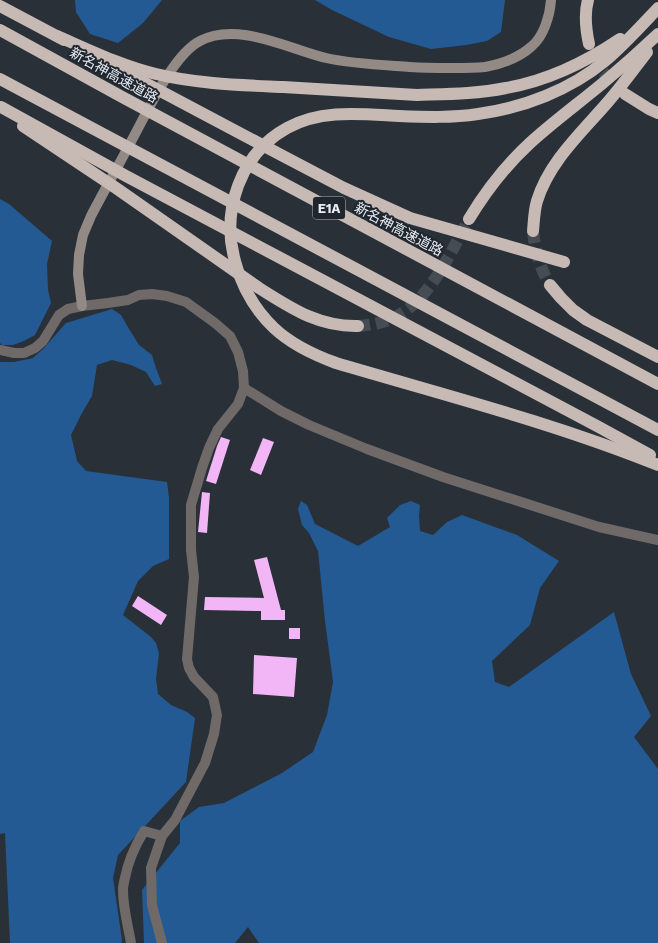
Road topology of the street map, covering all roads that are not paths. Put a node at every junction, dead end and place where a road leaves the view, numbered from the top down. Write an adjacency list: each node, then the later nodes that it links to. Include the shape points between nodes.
1 (551, 0): 17 (street, via 547,23 532,46 519,55 485,67 424,68 366,64 326,58 243,34 230,33 200,41 180,58 153,101 91,216 83,235 79,255 78,274)
2 (588, 0): 8 (highway, via 586,25)
3 (0, 6): 7 (highway)
4 (656, 10): 7 (highway, via 606,49 562,71 507,88 449,94 417,95 232,85 187,80 132,67); 25 (highway, via 604,62 566,86 524,104 478,114 451,116 318,116 285,129 267,142 242,174 235,194 231,239 241,279 261,313 275,329 313,354 517,416)
5 (0, 30): 21 (highway, 新名神高速道路 / E1A)
6 (658, 35): 13 (highway, via 529,144 496,180); 14 (highway, via 552,169 537,201)
7 (57, 36): 15 (highway, via 344,188 410,218)
8 (589, 44)
9 (0, 79): 23 (highway)
10 (624, 94): 12 (highway)
11 (1, 106): 18 (highway, via 26,129 259,288 312,318 334,325); 24 (highway, via 133,180)
12 (658, 113)
13 (469, 219)
14 (533, 231)
15 (564, 262)
16 (550, 285): 20 (highway, via 573,310 587,320)
17 (82, 306): 19 (street, via 68,309 59,315 43,341 35,348 24,353); 22 (street, via 108,304 152,294 186,302 230,336 238,352)
18 (358, 326)
19 (0, 350)
20 (658, 357)
21 (658, 384)
22 (244, 388): 26 (street, via 309,425 443,477 598,527); 27 (street, via 238,404 218,429 209,448 191,505 194,577 187,659 194,677 213,697 217,715 214,734 205,763 175,820)
23 (658, 430)
24 (658, 460)
25 (658, 466)
26 (658, 540)
27 (162, 836): 28 (street, via 144,831 126,870 123,889); 29 (street, via 151,875 152,905)
28 (131, 943)
29 (162, 943)

